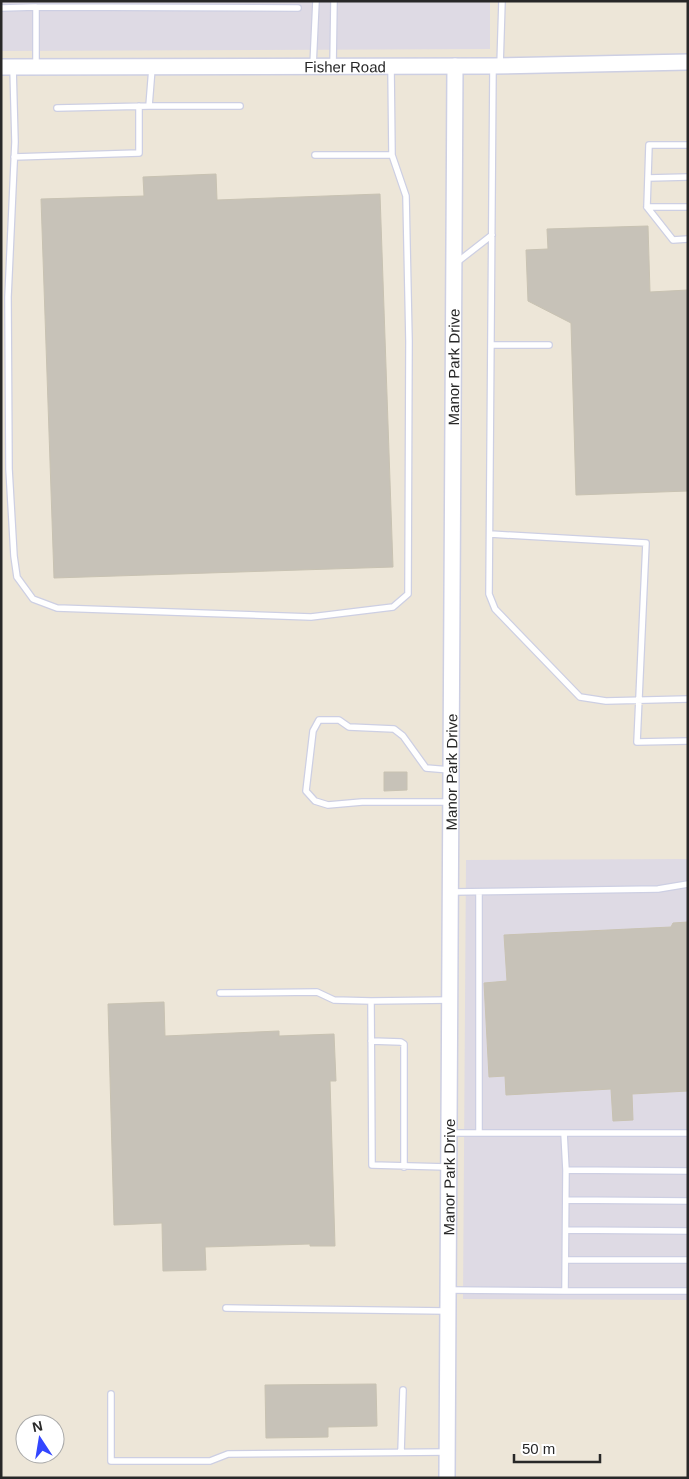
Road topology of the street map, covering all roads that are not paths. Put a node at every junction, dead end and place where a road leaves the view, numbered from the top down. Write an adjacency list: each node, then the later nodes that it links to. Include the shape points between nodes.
1 (316, 1): 9 (lane)
2 (334, 1): 10 (lane)
3 (502, 1): 13 (lane)
4 (36, 7): 5 (lane); 6 (lane); 15 (lane)
5 (1, 8)
6 (298, 8)
7 (688, 62): 13 (street, Fisher Road)
8 (152, 66): 9 (street, Fisher Road); 15 (street, Fisher Road); 17 (lane)
9 (313, 66): 10 (street, Fisher Road)
10 (333, 66): 11 (street, Fisher Road)
11 (391, 66): 12 (street, Fisher Road); 22 (lane)
12 (455, 66): 13 (street, Fisher Road); 30 (street, Manor Park Drive)
13 (496, 66): 28 (lane)
14 (7, 67): 15 (street, Fisher Road); 23 (lane)
15 (36, 67)
16 (139, 106): 17 (lane); 19 (lane); 23 (lane, via 139,153)
17 (149, 106): 18 (lane)
18 (240, 106)
19 (57, 108)
20 (688, 145): 25 (lane, via 649,145)
21 (315, 155): 22 (lane)
22 (392, 155): 23 (lane, via 406,196 408,594 392,607 311,617 57,608 33,599 17,577 9,470 8,297)
23 (14, 157)
24 (688, 177): 25 (lane)
25 (648, 178): 26 (lane)
26 (647, 207): 27 (lane); 29 (lane, via 672,240)
27 (688, 207)
28 (492, 235): 30 (lane); 31 (lane)
29 (688, 239)
30 (455, 264): 37 (street, Manor Park Drive)
31 (491, 345): 32 (lane); 33 (lane)
32 (550, 345)
33 (490, 534): 35 (lane, via 490,594 495,609 580,697 606,701); 35 (lane, via 646,543)
34 (688, 699): 35 (lane)
35 (639, 700): 36 (lane, via 637,742)
36 (688, 741)
37 (452, 770): 38 (street, Manor Park Drive); 38 (lane, via 426,768 403,736 394,729 350,727 339,720 319,720 313,732 306,791 315,801 328,805)
38 (452, 802): 40 (street, Manor Park Drive)
39 (688, 884): 41 (lane, via 658,889)
40 (451, 892): 41 (lane); 43 (street, Manor Park Drive)
41 (479, 892): 47 (lane)
42 (220, 993): 44 (lane, via 317,992 334,1000)
43 (450, 1000): 44 (lane); 46 (street, Manor Park Drive)
44 (371, 1001): 45 (lane)
45 (371, 1040): 50 (lane, via 404,1044); 50 (lane, via 371,1163 374,1166)
46 (450, 1133): 47 (lane); 51 (street, Manor Park Drive)
47 (479, 1133): 48 (lane)
48 (564, 1133): 49 (lane); 52 (lane)
49 (688, 1133)
50 (404, 1167): 51 (lane)
51 (450, 1167): 60 (street, Manor Park Drive)
52 (566, 1170): 53 (lane); 54 (lane)
53 (688, 1171)
54 (566, 1200): 55 (lane); 56 (lane)
55 (688, 1201)
56 (566, 1230): 57 (lane); 58 (lane)
57 (688, 1231)
58 (566, 1260): 59 (lane); 61 (lane)
59 (688, 1260)
60 (449, 1290): 61 (lane); 64 (street, Manor Park Drive)
61 (565, 1291): 62 (lane)
62 (688, 1291)
63 (226, 1308): 64 (lane)
64 (449, 1311): 68 (street, Manor Park Drive)
65 (403, 1390): 67 (lane)
66 (111, 1394): 67 (lane, via 111,1461 210,1461 228,1454)
67 (401, 1452): 68 (lane)
68 (448, 1452): 69 (street, Manor Park Drive)
69 (447, 1478)

